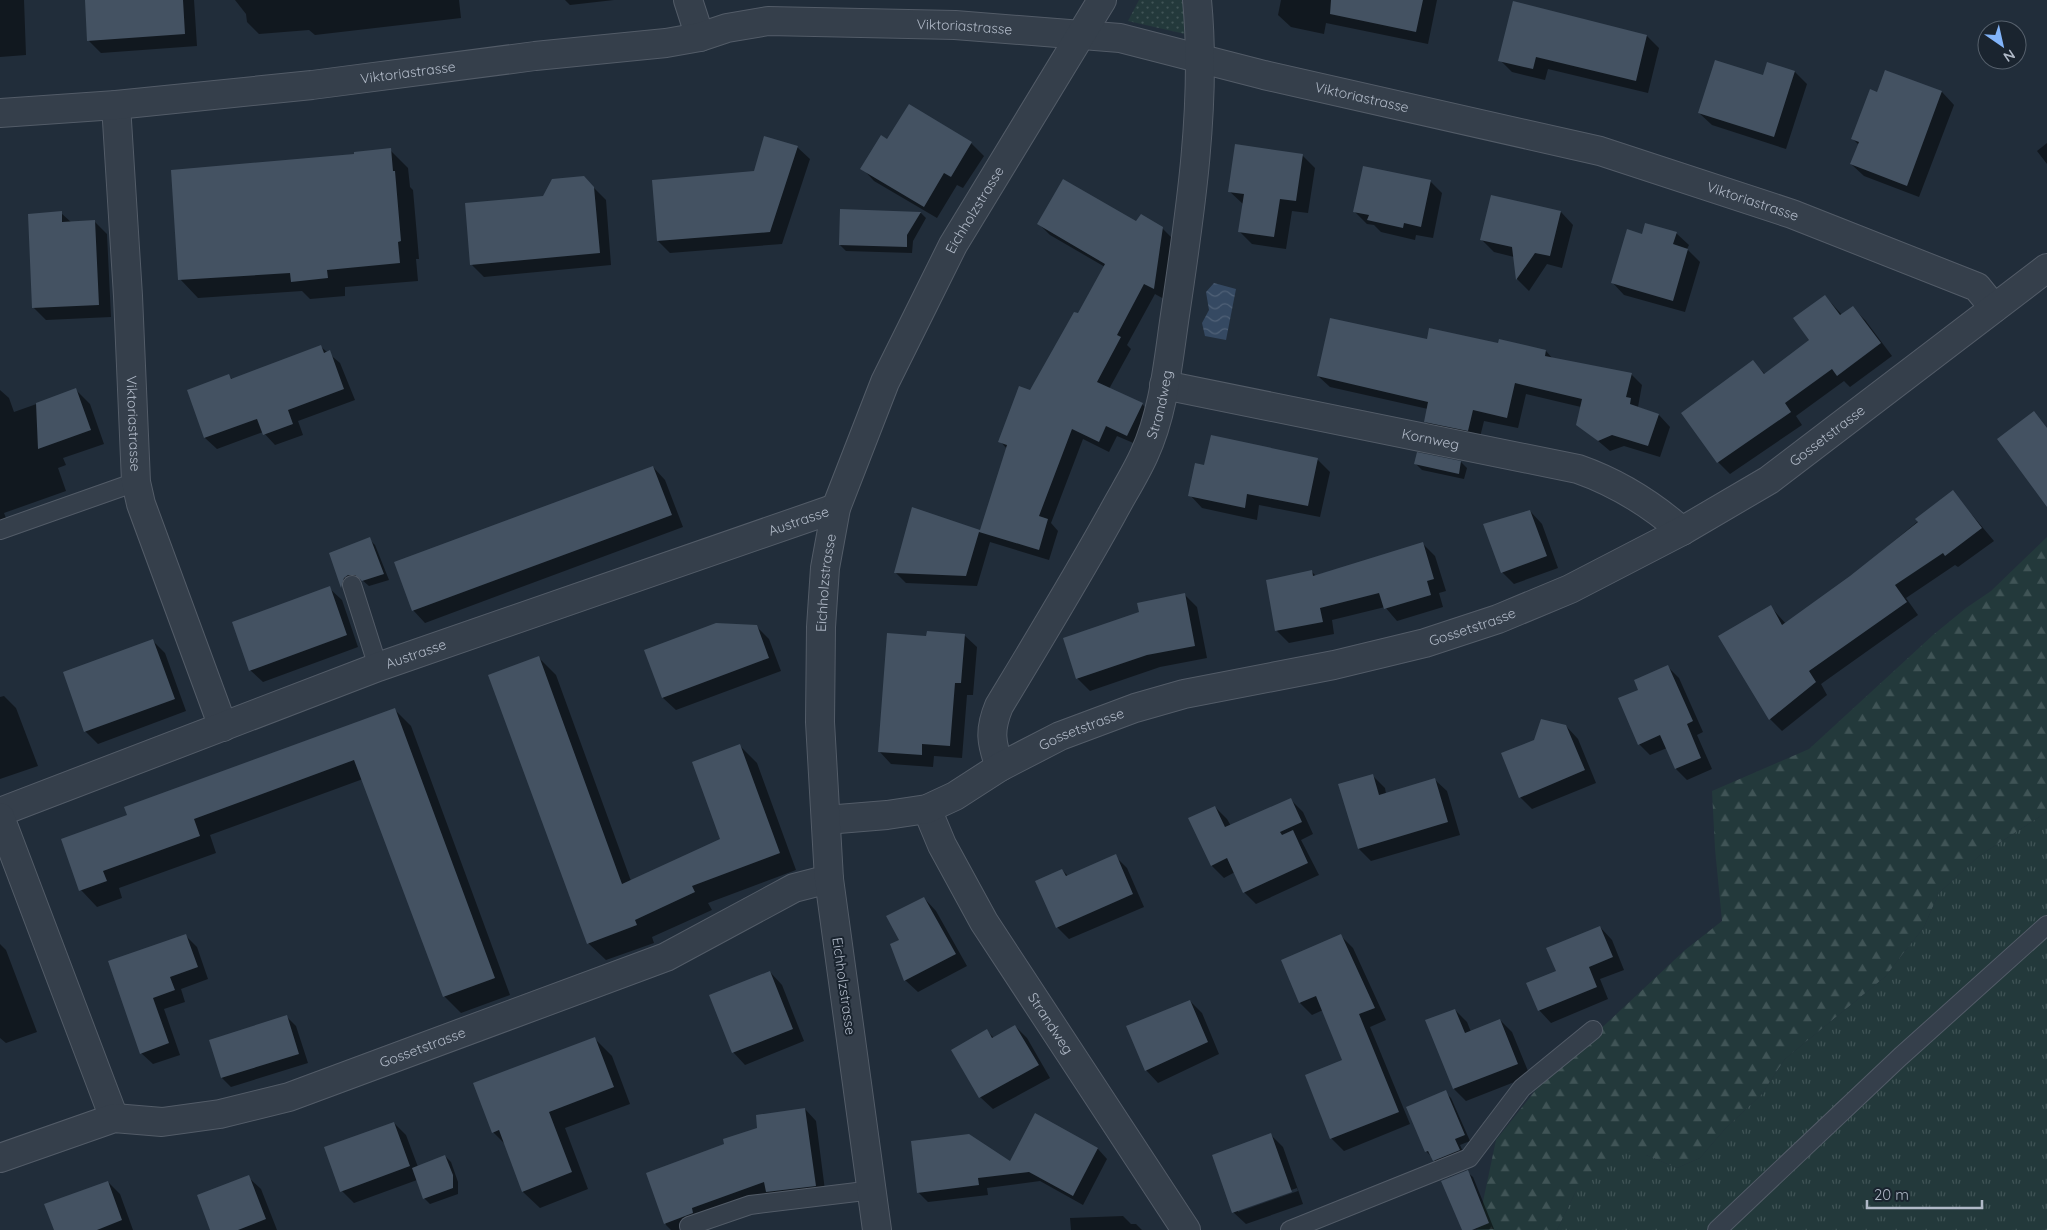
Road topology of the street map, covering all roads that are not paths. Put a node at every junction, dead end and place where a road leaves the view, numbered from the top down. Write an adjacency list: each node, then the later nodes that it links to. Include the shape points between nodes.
1 (688, 0): 5 (street)
2 (1102, 0): 4 (street, Eichholzstrasse)
3 (1197, 0): 6 (street, Strandweg)
4 (1079, 36): 5 (street, Viktoriastrasse, via 955,26 768,21 727,28); 6 (street, Viktoriastrasse, via 1120,38); 13 (street, Eichholzstrasse, via 953,244 884,382)
5 (700, 37): 7 (street, Viktoriastrasse, via 312,85)
6 (1198, 59): 10 (street, Viktoriastrasse, via 1600,151 1792,214 1977,287); 11 (street, Strandweg, via 1198,103 1188,229)
7 (116, 105): 8 (street, Viktoriastrasse); 12 (street, Viktoriastrasse)
8 (0, 113)
9 (2047, 268): 10 (street, Gossetstrasse)
10 (1994, 308): 15 (street, Gossetstrasse, via 1769,480)
11 (1164, 385): 15 (street, Kornweg, via 1578,469 1628,490 1658,510); 19 (street, Strandweg, via 1144,454 992,722 992,747)
12 (136, 482): 14 (lane); 18 (street, Viktoriastrasse, via 141,504)
13 (836, 508): 17 (street, Austrasse); 23 (street, Eichholzstrasse, via 825,568 821,627 820,722)
14 (0, 530)
15 (1682, 532): 19 (street, Gossetstrasse, via 1570,589 1498,619 1425,643 1184,694 1135,708 1060,736)
16 (352, 585): 17 (lane)
17 (378, 667): 18 (street, Austrasse)
18 (223, 727): 21 (street, Austrasse)
19 (1000, 767): 20 (street, Gossetstrasse, via 955,796)
20 (926, 809): 23 (street, Gossetstrasse, via 887,816); 32 (street, Strandweg, via 984,922)
21 (0, 812)
22 (0, 817): 27 (street)
23 (826, 820): 24 (street, Eichholzstrasse)
24 (829, 879): 27 (street, Gossetstrasse, via 794,888 666,957 289,1097 220,1114 162,1122); 29 (street, Eichholzstrasse)
25 (2047, 925): 34 (lane, via 1900,1057)
26 (1593, 1030): 33 (lane, via 1522,1088 1469,1158)
27 (114, 1118): 28 (street, Gossetstrasse)
28 (0, 1158)
29 (873, 1190): 30 (lane, via 750,1205); 31 (street, Eichholzstrasse)
30 (689, 1226)
31 (877, 1230)
32 (1186, 1230)
33 (1290, 1230)
34 (1717, 1230)

